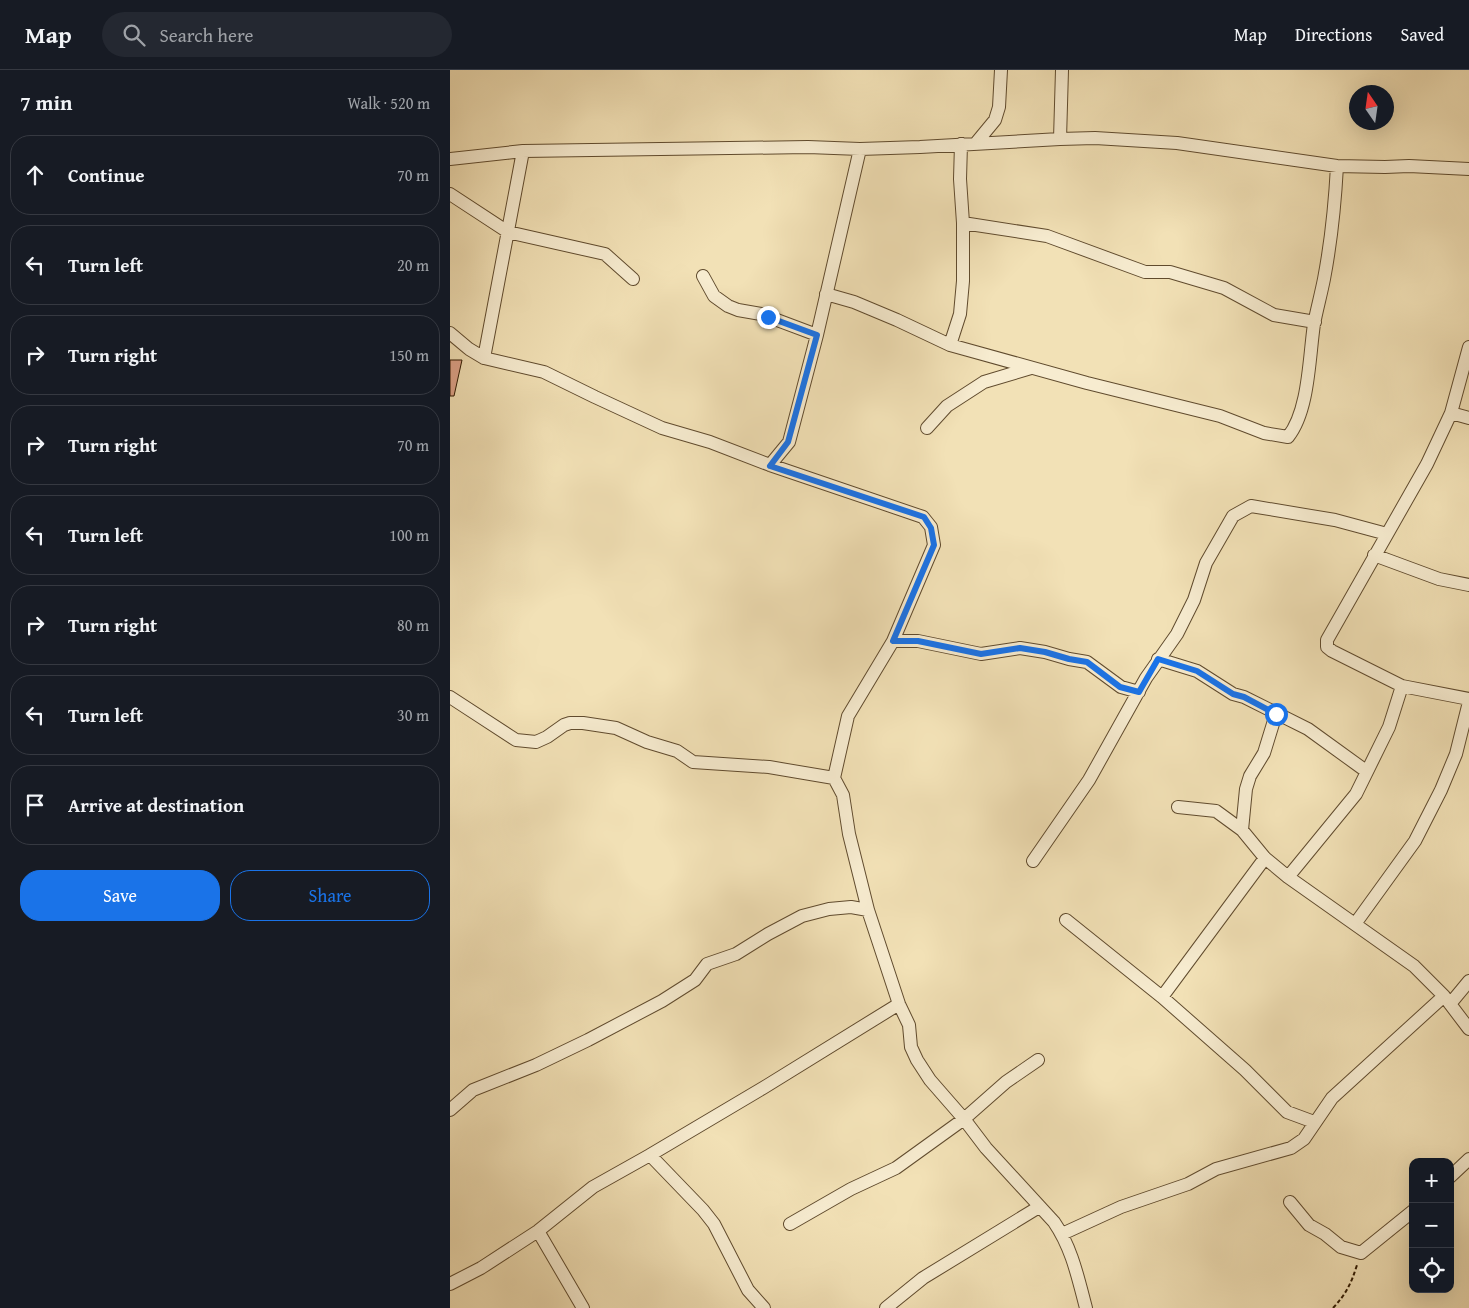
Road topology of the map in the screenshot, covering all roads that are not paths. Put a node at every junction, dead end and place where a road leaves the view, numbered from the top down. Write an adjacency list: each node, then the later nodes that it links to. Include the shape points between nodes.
1 (1001, 70): 4 (street, via 995,120)
2 (1062, 70): 3 (street)
3 (1060, 139): 4 (street); 9 (street, via 1177,143)
4 (976, 143): 5 (street)
5 (961, 144): 6 (street); 12 (street)
6 (860, 149): 7 (street); 16 (street)
7 (523, 151): 8 (street); 13 (street)
8 (450, 160)
9 (1337, 166): 10 (street); 17 (street, via 1331,233)
10 (1469, 169)
11 (450, 194): 13 (street)
12 (963, 223): 17 (street, via 1047,236 1145,272 1170,272 1224,288 1274,315); 20 (street, via 961,306)
13 (508, 232): 15 (street, via 605,254); 22 (street)
14 (704, 276): 19 (street, via 714,296 728,306 761,314)
15 (633, 279)
16 (826, 294): 19 (street); 20 (street, via 854,302)
17 (1315, 322): 23 (street, via 1300,417 1288,437)
18 (450, 333): 22 (street)
19 (817, 335): 27 (street, via 788,442)
20 (950, 344): 23 (street)
21 (1469, 347): 24 (street)
22 (484, 358): 27 (street, via 544,372 662,428 710,442)
23 (1034, 368): 26 (street, via 984,382 947,406)
24 (1451, 413): 25 (street); 28 (street, via 1427,464)
25 (1469, 418)
26 (927, 428)
27 (770, 466): 31 (street, via 924,517 931,528 934,545)
28 (1387, 534): 29 (street); 32 (street, via 1336,520 1274,509 1252,506 1245,509 1233,516 1206,563 1190,609 1177,634)
29 (1374, 555): 30 (street, via 1438,579); 33 (street, via 1326,640 1327,647)
30 (1469, 585)
31 (893, 641): 34 (street, via 918,641 981,654 1020,648 1045,652 1087,662 1120,687); 39 (street, via 848,716)
32 (1158, 659): 34 (street); 37 (street, via 1197,671 1233,694)
33 (1402, 686): 36 (street); 38 (street, via 1389,726)
34 (1139, 692): 43 (street, via 1089,780)
35 (450, 697): 39 (street, via 516,740 525,742 536,742 570,723 583,724 616,728 677,751 693,762 769,766)
36 (1469, 701): 47 (street, via 1456,754 1415,841)
37 (1276, 714): 38 (street, via 1308,729); 41 (street, via 1264,753 1246,789)
38 (1366, 771): 44 (street, via 1356,794)
39 (834, 778): 45 (street, via 843,795)
40 (1178, 807): 41 (street, via 1216,811)
41 (1242, 830): 42 (street)
42 (1265, 858): 44 (street); 49 (street)
43 (1034, 861)
44 (1288, 877): 47 (street)
45 (868, 910): 51 (street); 54 (street, via 851,907 829,909 802,916 736,954 707,964 695,980 662,1001 536,1065 473,1090)
46 (1066, 920): 49 (street)
47 (1355, 924): 50 (street, via 1414,966)
48 (1469, 981): 50 (street)
49 (1162, 997): 56 (street, via 1287,1112)
50 (1447, 1000): 52 (street); 56 (street, via 1332,1098)
51 (899, 1004): 55 (street, via 909,1025 911,1047 917,1060); 57 (street)
52 (1469, 1029)
53 (1038, 1060): 55 (street, via 1006,1082)
54 (450, 1110)
55 (964, 1119): 61 (street); 63 (street, via 896,1168)
56 (1314, 1122): 65 (street, via 1304,1139 1291,1148 1216,1169 1188,1184 1121,1207)
57 (650, 1155): 64 (street, via 593,1186); 68 (street, via 714,1224 745,1286)
58 (1469, 1159): 59 (street)
59 (1454, 1173)
60 (1290, 1202): 62 (street, via 1309,1225 1341,1247 1361,1253)
61 (1040, 1207): 65 (street); 69 (street, via 924,1278)
62 (1409, 1213)
63 (790, 1224)
64 (538, 1231): 66 (street); 67 (street)
65 (1062, 1234): 70 (street, via 1071,1253)
66 (450, 1284)
67 (582, 1308)
68 (764, 1308)
69 (886, 1308)
70 (1086, 1308)

